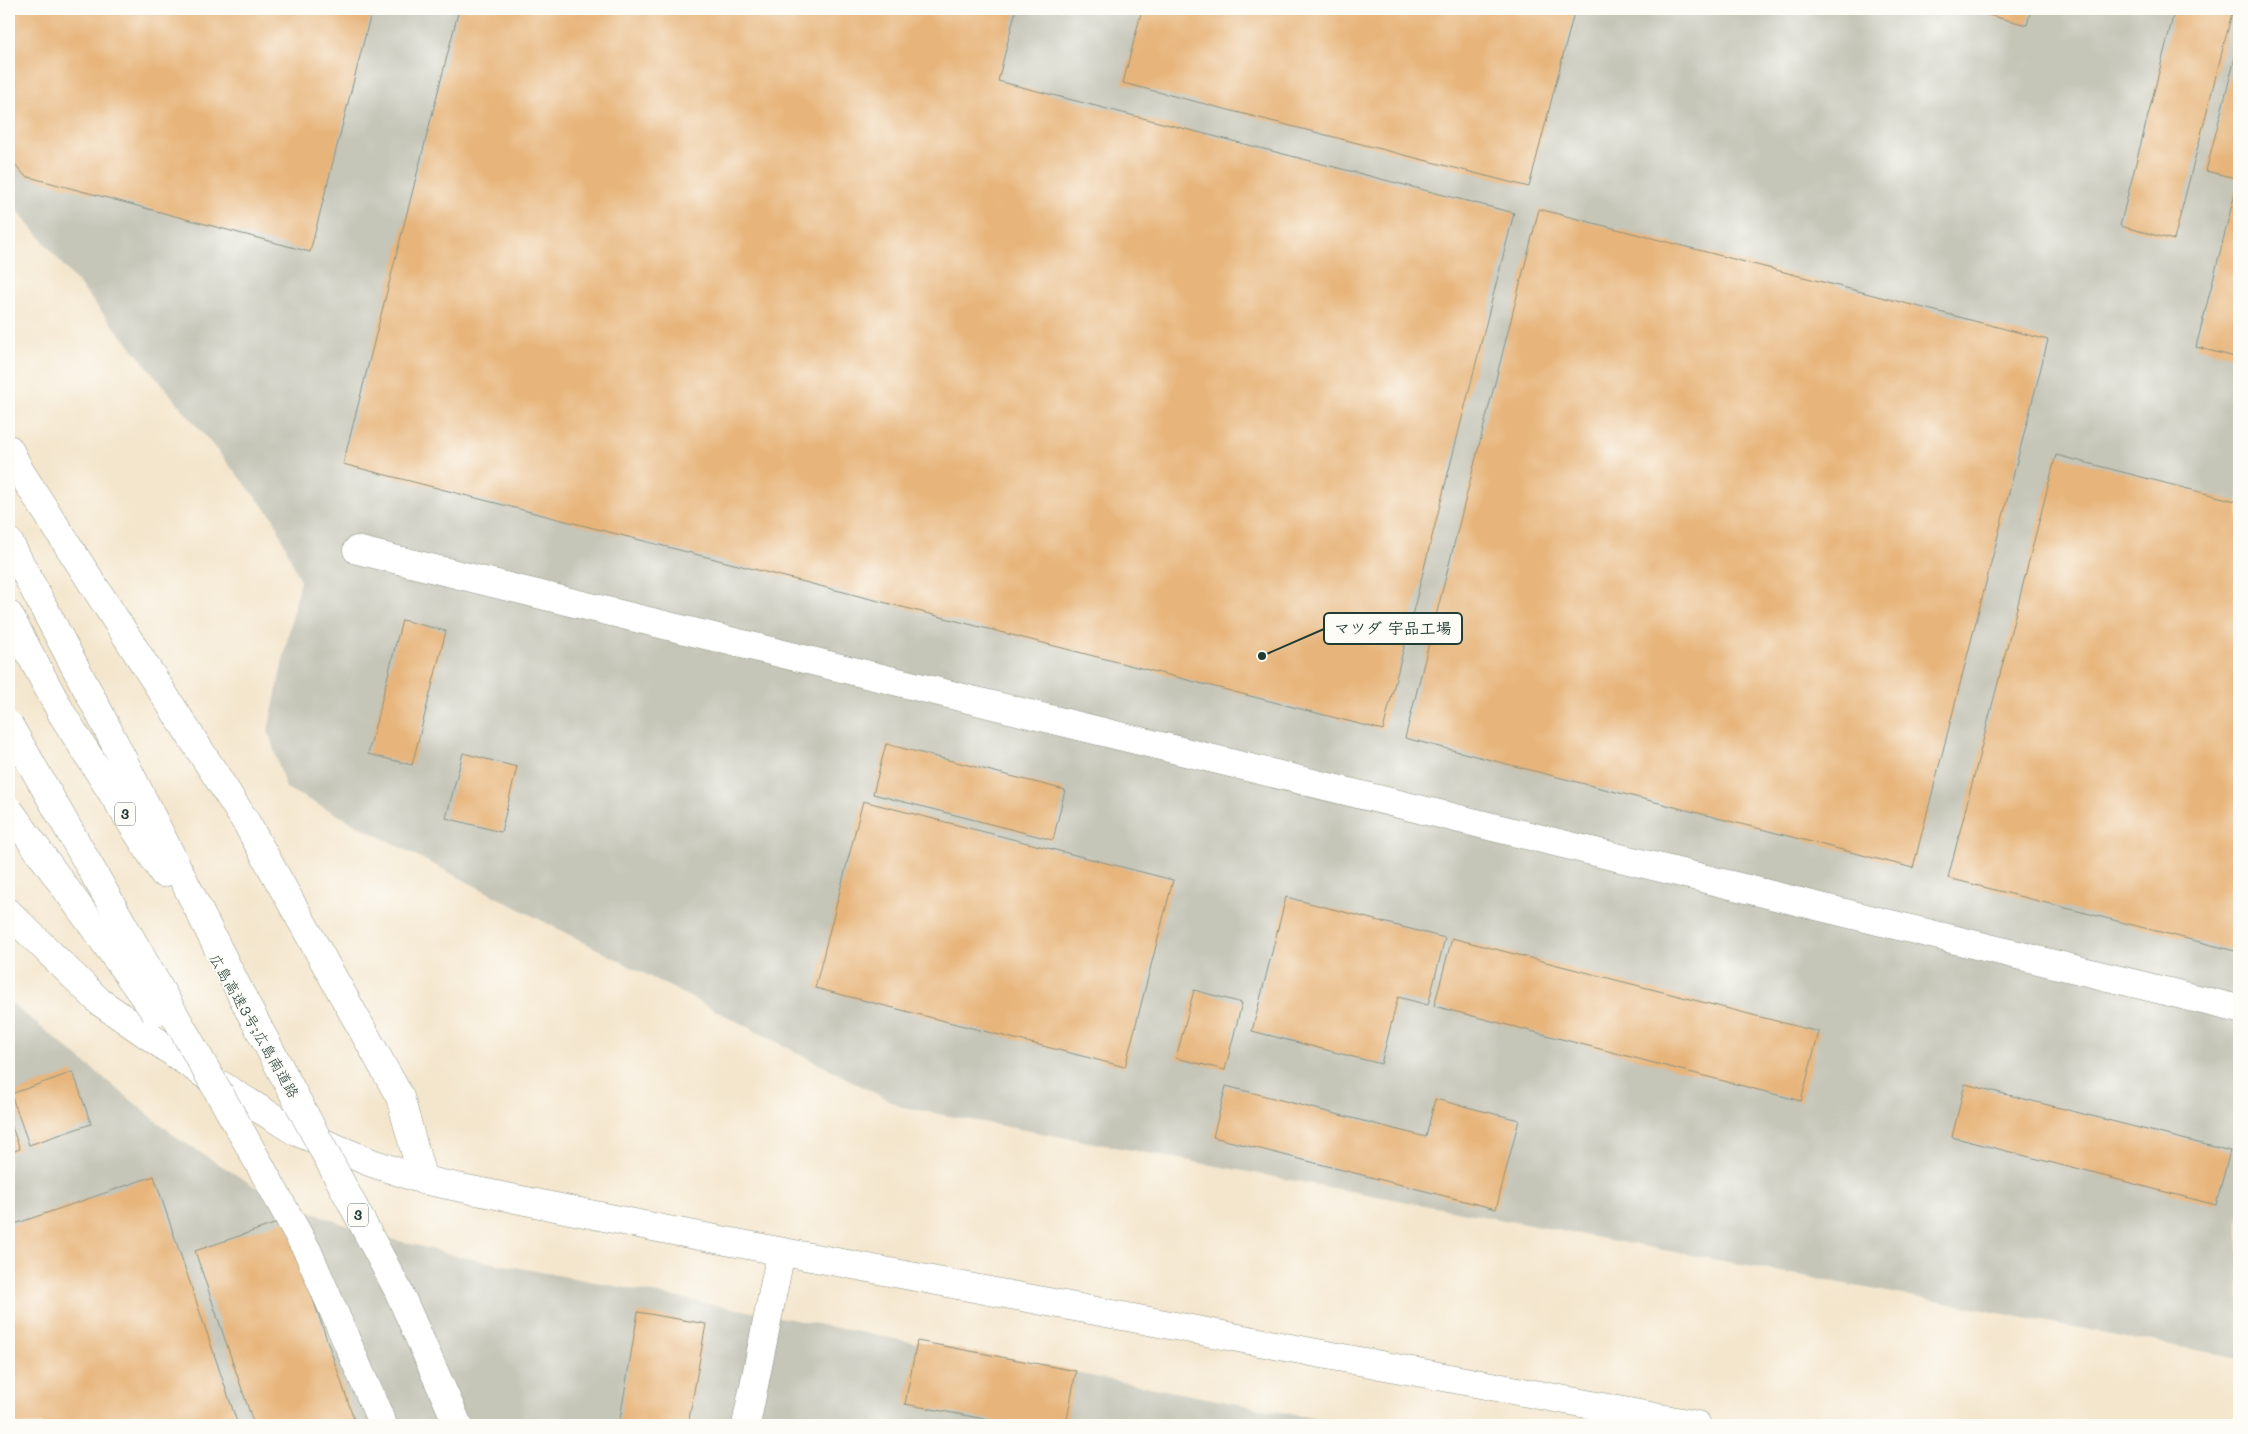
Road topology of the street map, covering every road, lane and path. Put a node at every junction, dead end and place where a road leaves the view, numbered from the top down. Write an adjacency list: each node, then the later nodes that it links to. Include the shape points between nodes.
1 (9, 449): 11 (main road, via 20,471 246,822 400,1097)
2 (9, 542): 9 (main road, via 98,710)
3 (357, 550): 8 (main road)
4 (9, 615): 9 (main road, 広島高速3号;広島南道路 / 3, via 62,714)
5 (9, 725): 10 (main road, bridge)
6 (9, 810): 10 (main road, bridge)
7 (9, 913): 11 (main road, via 100,1002 211,1079 296,1131 372,1164)
8 (2239, 1008)
9 (249, 1010): 14 (main road, 広島高速3号;広島南道路 / 3, bridge, via 398,1290)
10 (238, 1126): 13 (main road, via 308,1252)
11 (424, 1180): 12 (main road)
12 (781, 1252): 15 (main road); 16 (main road)
13 (383, 1425)
14 (458, 1425)
15 (746, 1425)
16 (1696, 1425)

